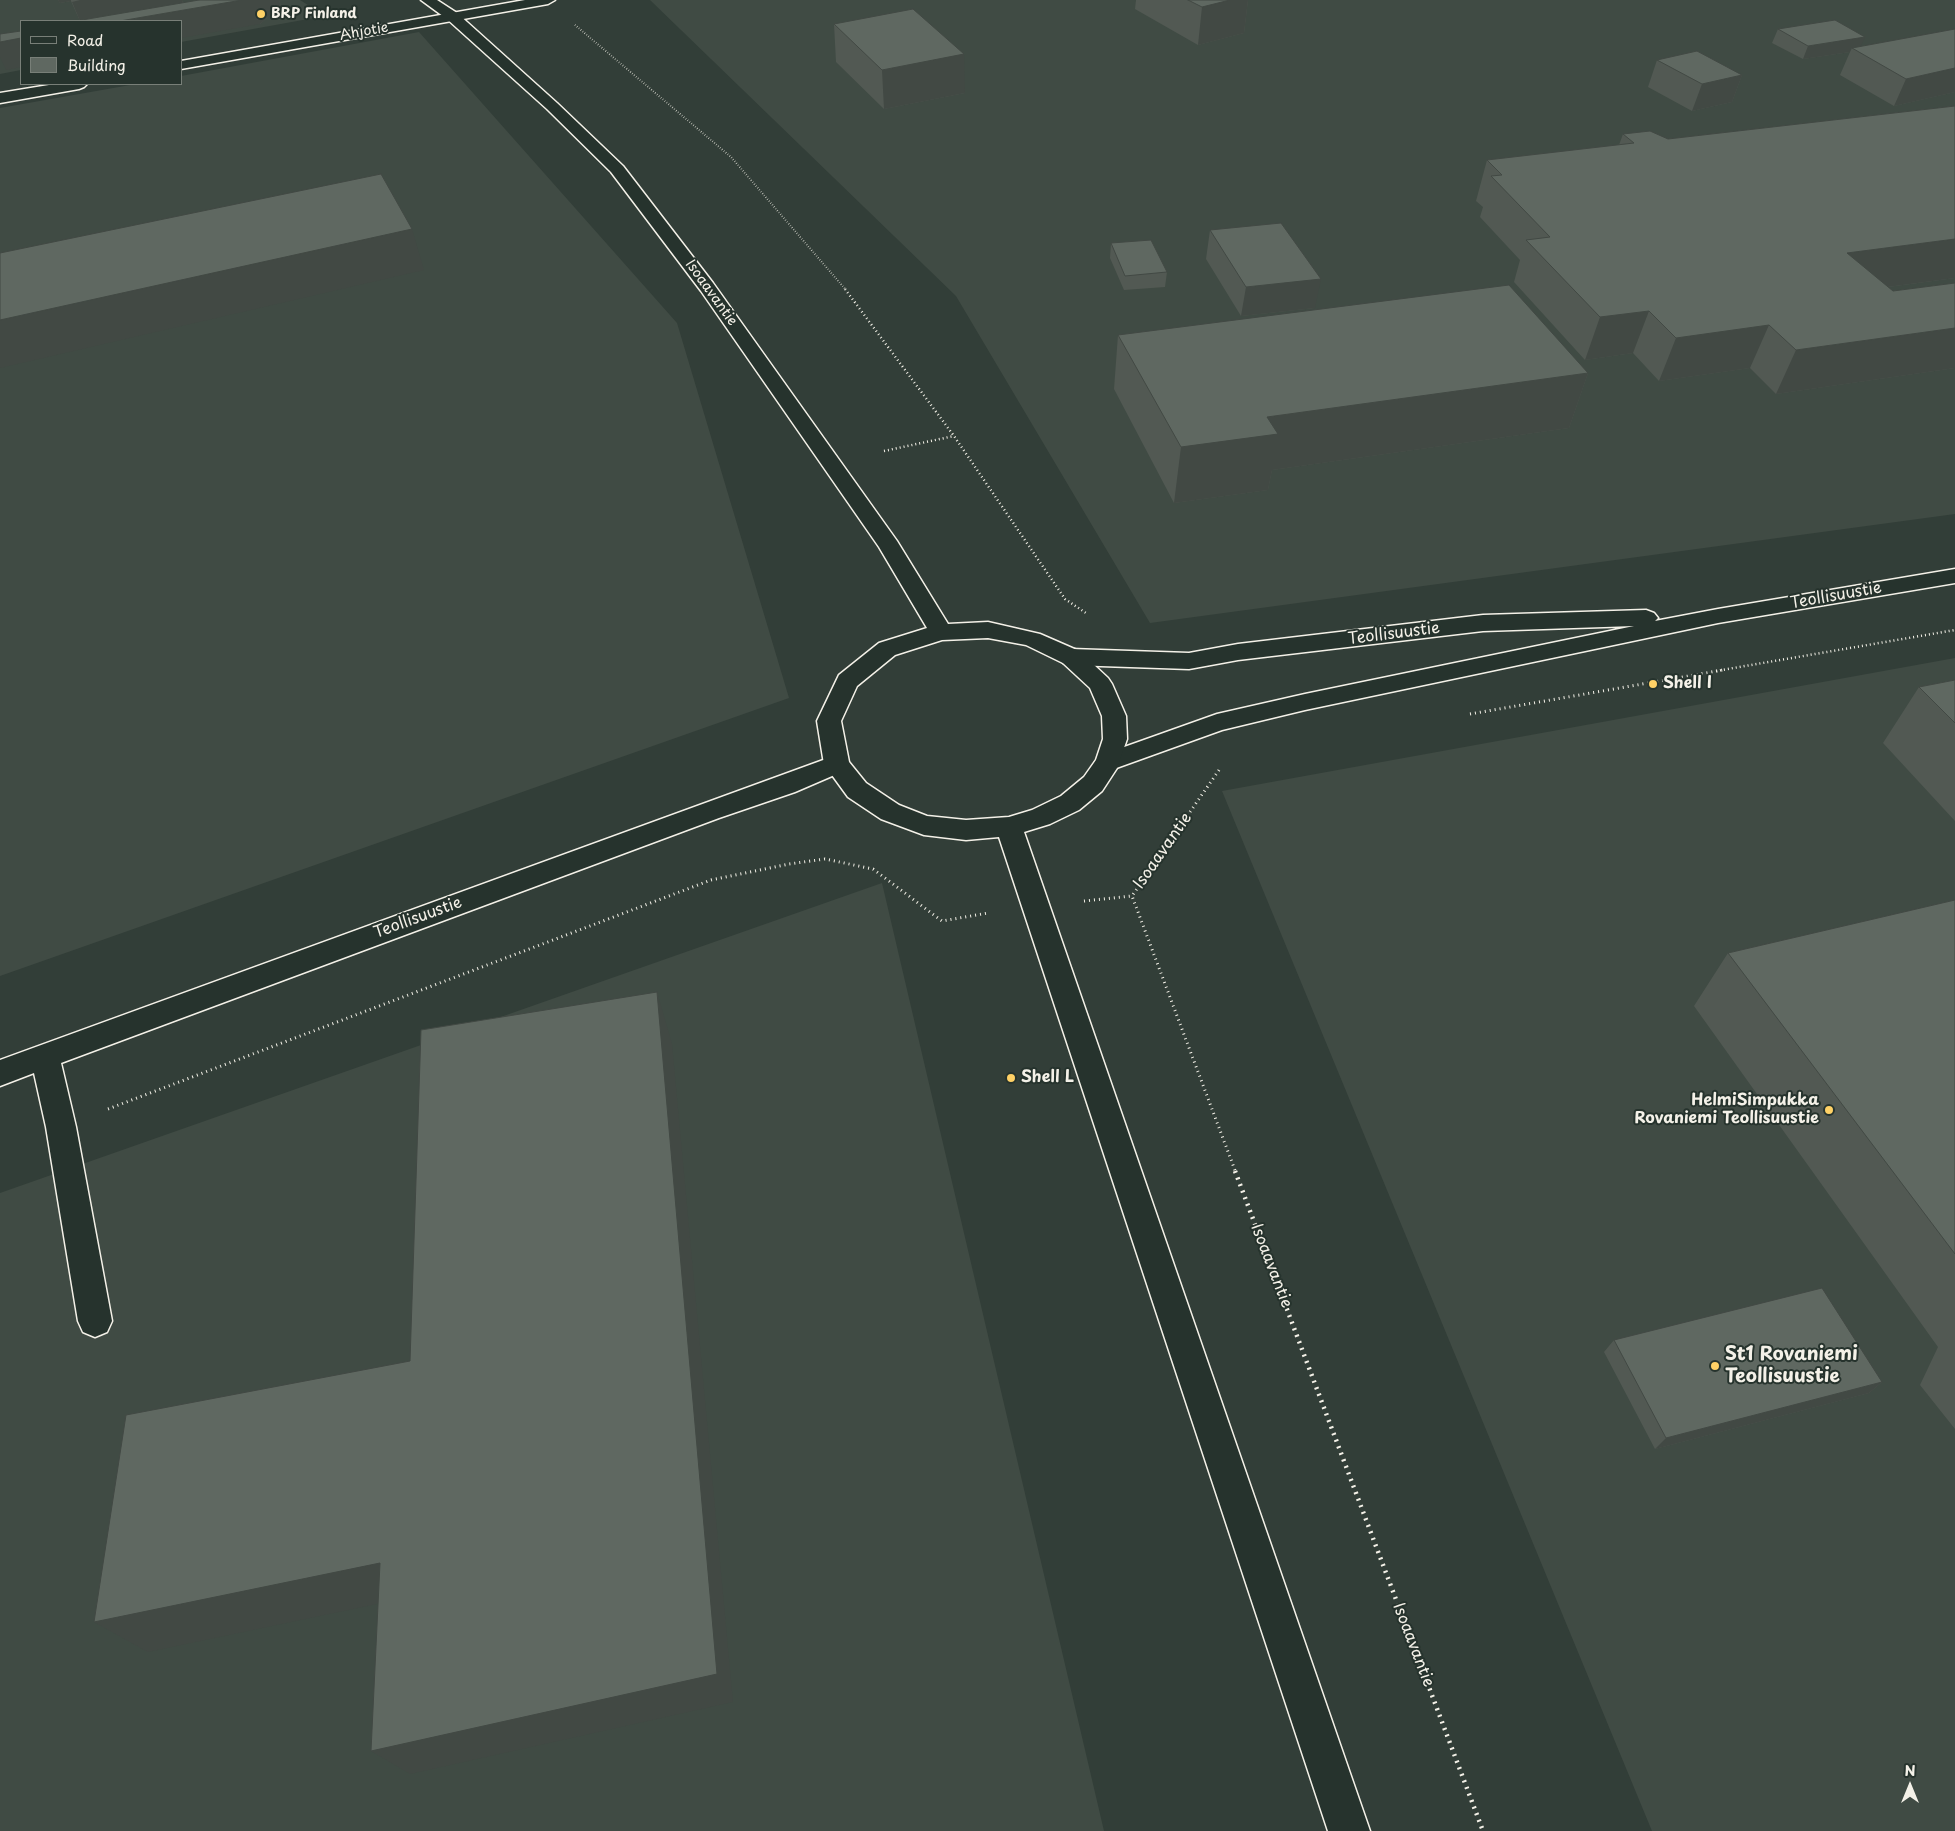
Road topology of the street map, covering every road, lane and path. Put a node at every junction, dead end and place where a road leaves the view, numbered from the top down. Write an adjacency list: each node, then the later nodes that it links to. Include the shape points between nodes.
1 (428, 0): 3 (main road, Isoaavantie)
2 (543, 1): 3 (main road, Ahjotie); 7 (path, via 731,158 839,282)
3 (452, 16): 4 (main road, Ahjotie); 13 (main road, Isoaavantie, via 618,169 707,287 889,546)
4 (182, 65)
5 (73, 85): 6 (main road)
6 (0, 98)
7 (954, 436): 8 (path); 10 (path, via 1065,600)
8 (884, 451)
9 (1955, 576): 11 (main road, Teollisuustie)
10 (1089, 615)
11 (1718, 616): 14 (main road, Teollisuustie, via 1483,623 1238,652 1189,661); 16 (main road, Teollisuustie)
12 (1955, 630): 15 (path)
13 (941, 632): 14 (main road, via 988,630 1032,639); 18 (main road, via 887,649 847,681 829,721)
14 (1071, 657): 17 (main road, via 1100,684 1114,716 1115,739)
15 (1469, 714)
16 (1218, 723): 17 (main road, Teollisuustie); 20 (path, Isoaavantie, via 1232,751)
17 (1108, 762): 19 (main road, via 1093,784 1070,803 1042,817)
18 (837, 764): 19 (main road, via 857,790 890,812 924,824 966,830); 22 (main road, Teollisuustie)
19 (1009, 827): 21 (main road)
20 (1132, 896): 21 (path); 27 (path, Isoaavantie)
21 (1034, 905): 24 (path, via 942,922 873,868 825,859 711,880); 26 (main road)
22 (45, 1056): 23 (main road, Teollisuustie); 24 (main road)
23 (0, 1073)
24 (61, 1127): 25 (main road)
25 (94, 1321)
26 (1349, 1831)
27 (1483, 1831)

